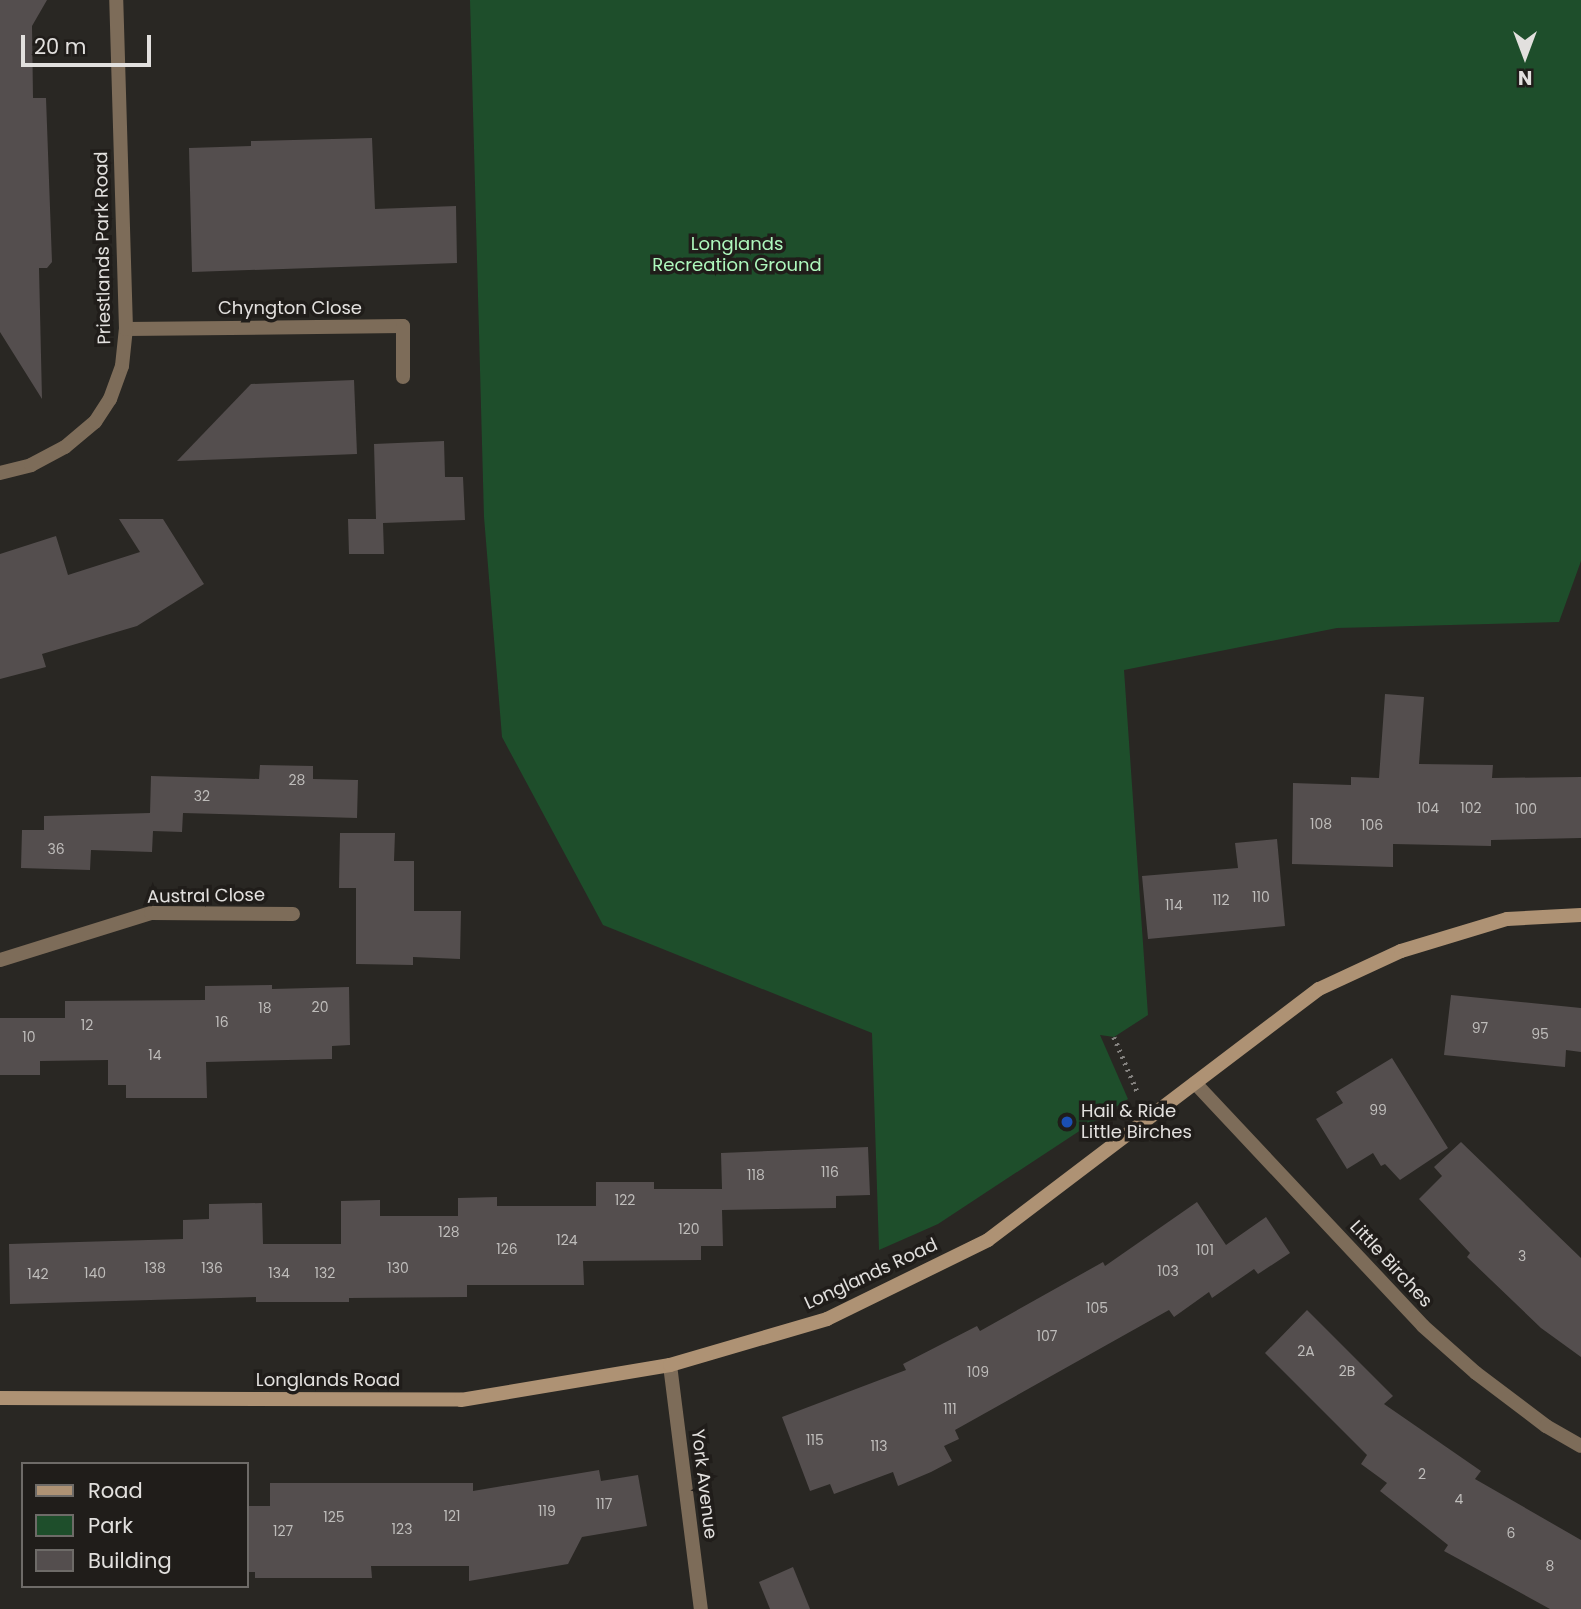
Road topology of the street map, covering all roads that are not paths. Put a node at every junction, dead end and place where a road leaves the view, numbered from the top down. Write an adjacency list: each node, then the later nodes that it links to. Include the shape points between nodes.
1 (116, 0): 2 (street, Priestlands Park Road)
2 (126, 328): 3 (street, Chyngton Close, via 403,326); 4 (street, Priestlands Park Road, via 122,366 110,399 95,422 42,459)
3 (403, 377)
4 (0, 473)
5 (293, 914): 7 (street, Austral Close, via 151,913)
6 (1581, 915): 8 (street, Longlands Road, via 1507,919 1401,951 1319,989)
7 (0, 960)
8 (1195, 1083): 9 (street, Longlands Road, via 988,1240 827,1319); 11 (street, Little Birches, via 1423,1326 1476,1373 1546,1426)
9 (670, 1365): 10 (street, Longlands Road, via 461,1400); 12 (street, York Avenue)
10 (0, 1398)
11 (1581, 1446)
12 (701, 1609)

